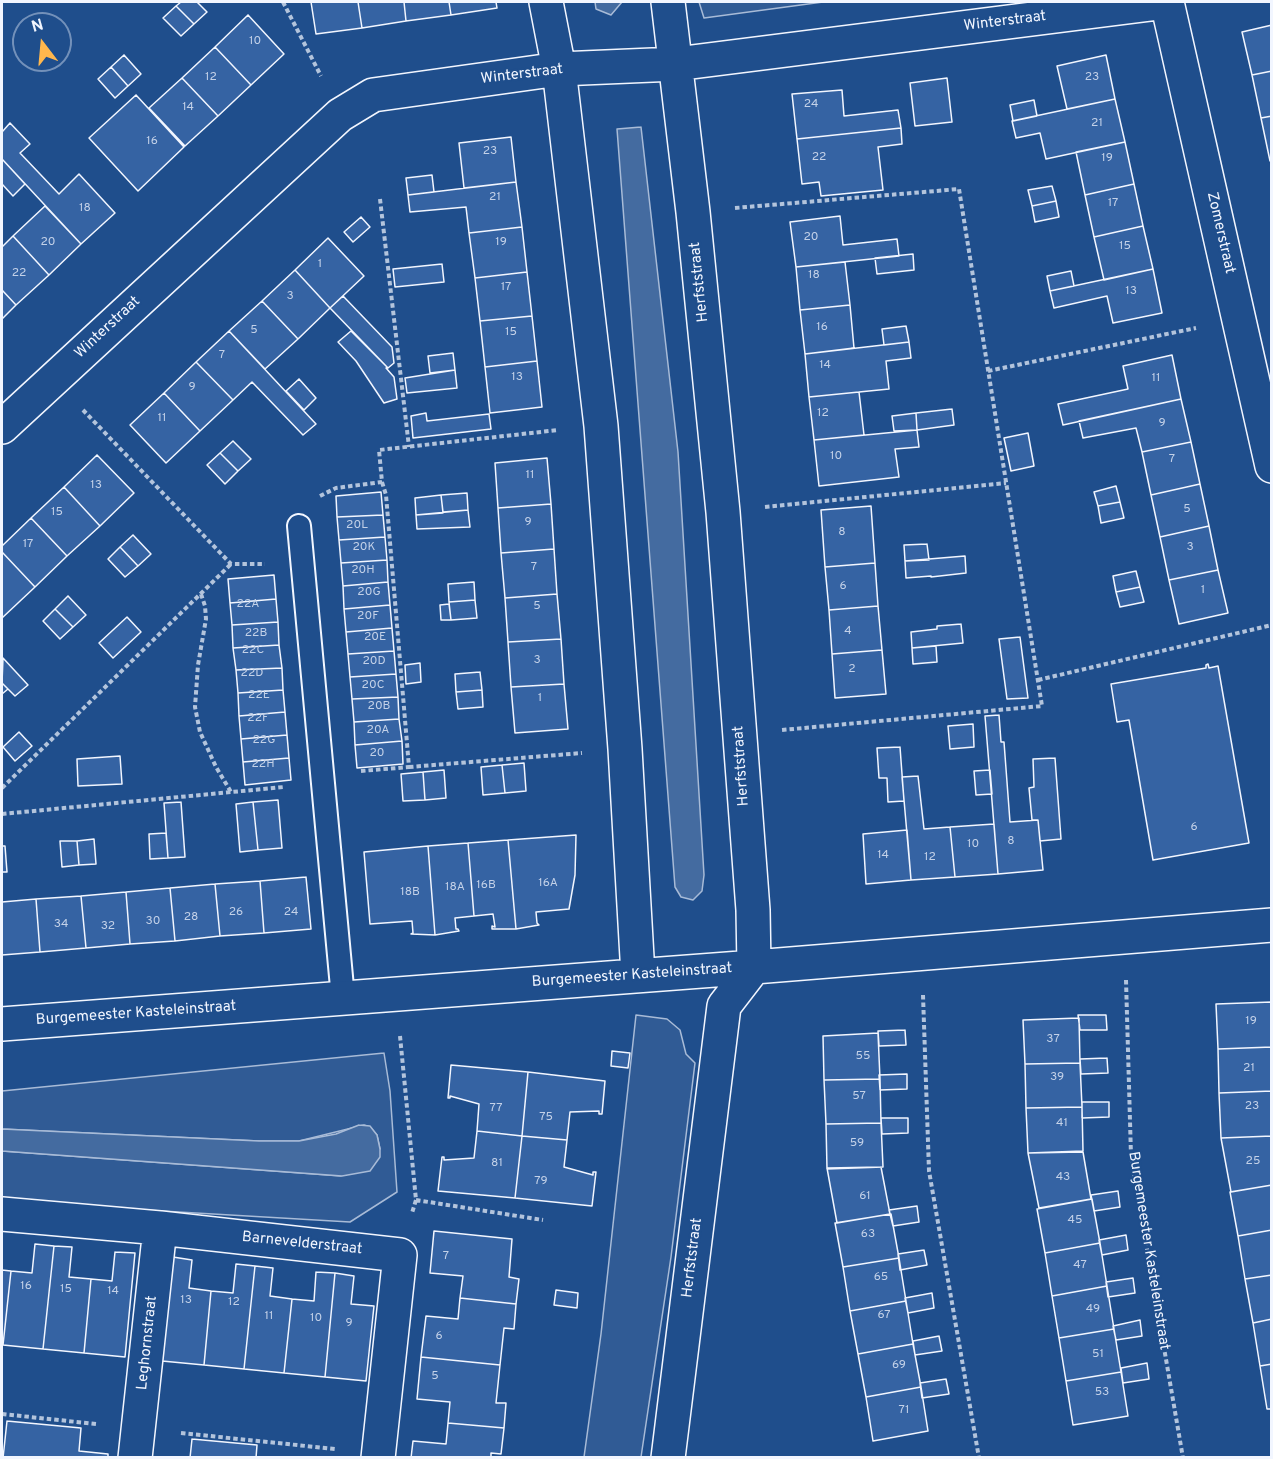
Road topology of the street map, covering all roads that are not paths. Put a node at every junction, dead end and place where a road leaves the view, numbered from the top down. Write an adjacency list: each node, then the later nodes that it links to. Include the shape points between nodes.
1 (546, 2): 5 (street)
2 (668, 2): 4 (street, Herfststraat)
3 (1167, 2): 4 (street, Winterstraat); 7 (street, Zomerstraat)
4 (676, 64): 5 (street, Winterstraat); 10 (street, Herfststraat, via 723,512 753,910)
5 (559, 69): 6 (street, Winterstraat, via 373,95 340,115); 11 (street, via 601,426)
6 (2, 427)
7 (1272, 466)
8 (299, 526): 12 (lane)
9 (1272, 925): 10 (street, Burgemeester Kasteleinstraat)
10 (753, 967): 11 (street, Burgemeester Kasteleinstraat); 18 (street, Herfststraat, via 724,1006)
11 (638, 975): 12 (street, Burgemeester Kasteleinstraat)
12 (343, 998): 13 (street, Burgemeester Kasteleinstraat)
13 (2, 1024)
14 (2, 1214): 15 (street, Barnevelderstraat)
15 (160, 1228): 16 (street, Leghornstraat); 17 (street, Barnevelderstraat, via 400,1255)
16 (137, 1443)
17 (379, 1456)
18 (668, 1458)

